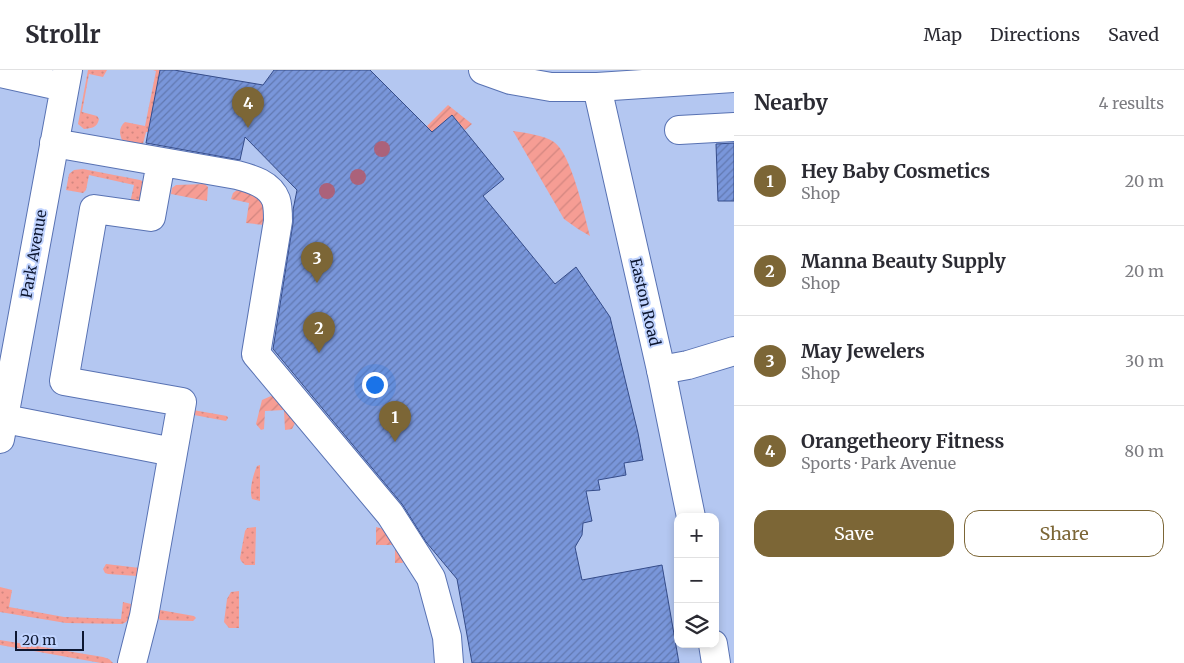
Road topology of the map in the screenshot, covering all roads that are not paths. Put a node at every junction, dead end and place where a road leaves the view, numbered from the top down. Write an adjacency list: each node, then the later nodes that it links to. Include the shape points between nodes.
1 (483, 70): 6 (main road, via 511,80 551,87)
2 (546, 70): 6 (main road)
3 (0, 73): 5 (main road)
4 (734, 78): 6 (main road)
5 (66, 79): 9 (main road, Park Avenue)
6 (596, 79): 12 (main road, Easton Road)
7 (734, 127): 8 (main road)
8 (679, 130)
9 (54, 142): 10 (main road); 13 (main road, Park Avenue)
10 (161, 162): 14 (main road, via 151,218 94,209 64,381 182,402); 18 (main road, via 254,179 270,190 277,201 278,221 256,354 390,514 432,578)
11 (734, 351): 12 (main road, via 688,366)
12 (661, 370): 15 (main road, Easton Road)
13 (1, 425): 14 (main road)
14 (173, 452): 17 (main road, via 144,616)
15 (689, 513)
16 (714, 648): 19 (main road)
17 (132, 663)
18 (450, 663)
19 (716, 663)

